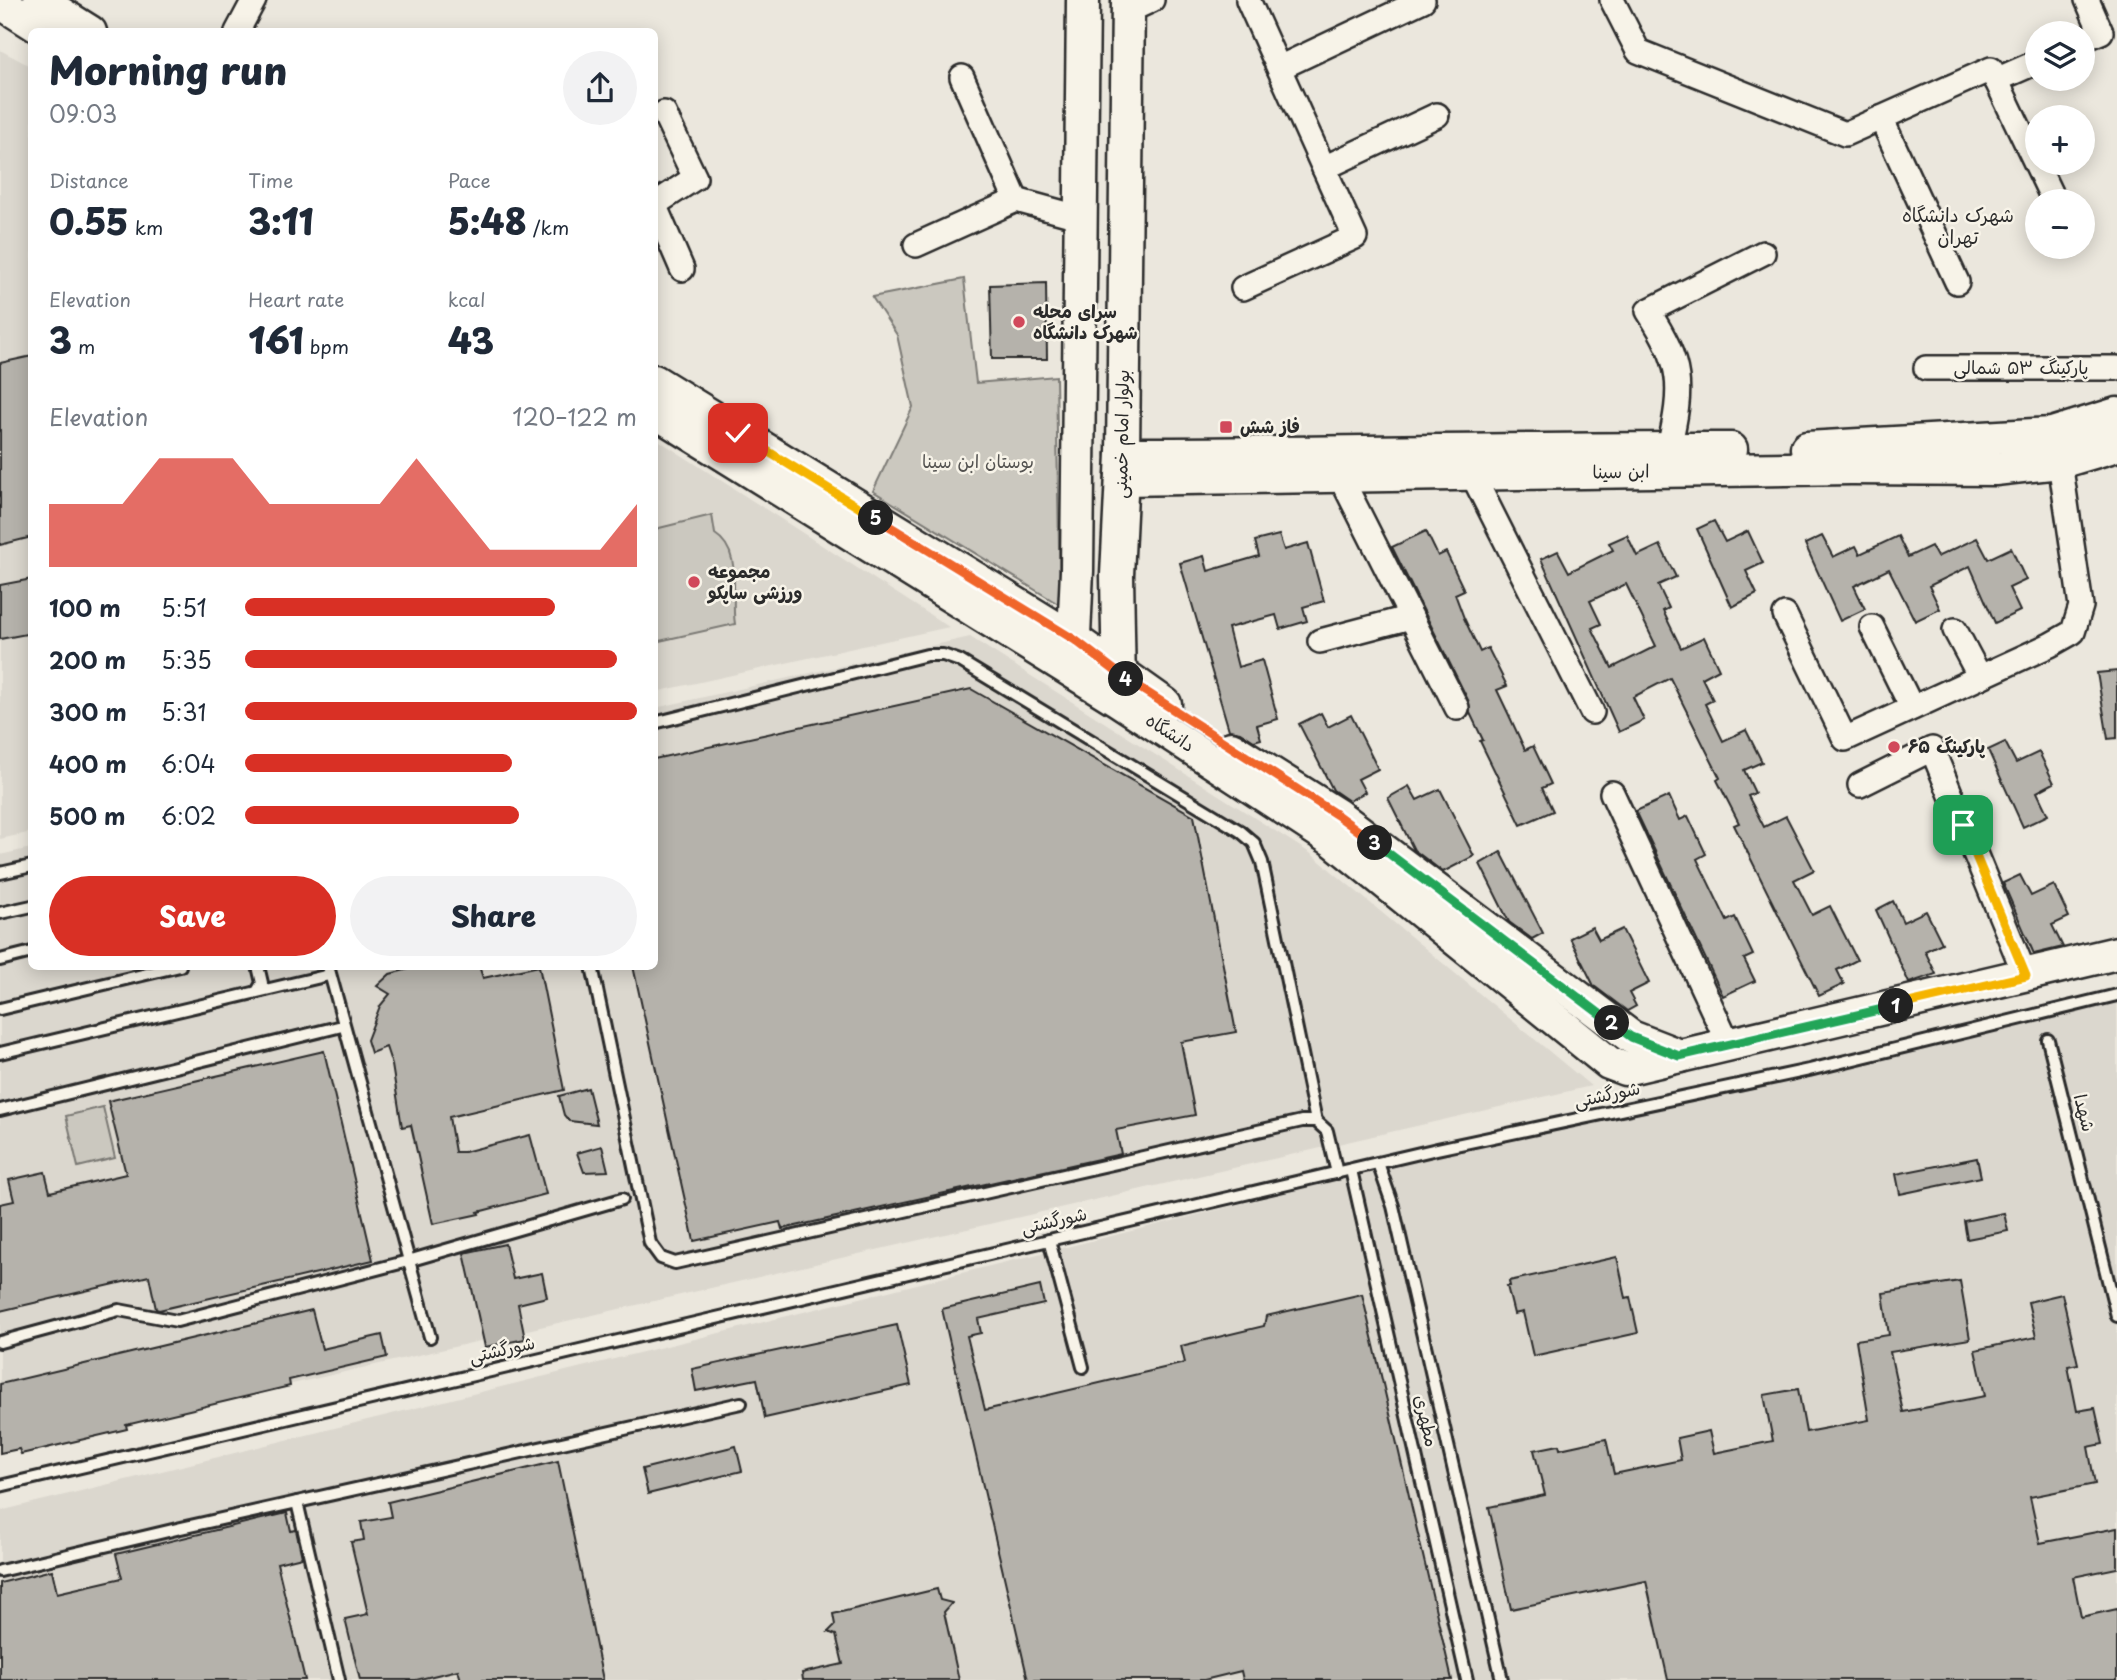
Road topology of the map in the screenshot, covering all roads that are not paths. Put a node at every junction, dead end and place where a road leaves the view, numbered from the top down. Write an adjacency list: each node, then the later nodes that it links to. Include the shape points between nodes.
1 (39, 0): 11 (street)
2 (254, 0): 12 (street)
3 (1083, 0): 26 (street)
4 (1248, 0): 15 (street)
5 (1423, 0): 15 (street)
6 (1612, 0): 20 (street, via 1637,51 1845,134)
7 (2087, 0): 13 (street, via 2101,32)
8 (0, 2): 10 (street)
9 (1136, 4): 40 (street, بولوار امام خمینی)
10 (41, 28)
11 (84, 28)
12 (239, 28)
13 (2095, 35)
14 (2025, 67): 17 (street)
15 (1279, 68): 21 (street)
16 (962, 78): 23 (street)
17 (1996, 80): 20 (street, via 1991,69); 22 (street)
18 (664, 113): 24 (street, via 695,178)
19 (1437, 115): 21 (street)
20 (1881, 118): 30 (street)
21 (1324, 168): 31 (street, via 1355,237)
22 (2048, 189)
23 (1016, 200): 26 (street); 27 (street)
24 (658, 202)
25 (658, 211): 29 (street)
26 (1082, 218): 48 (street)
27 (916, 245)
28 (1763, 253): 38 (street, via 1648,311 1667,340 1678,369 1679,407)
29 (682, 269)
30 (1957, 282)
31 (1243, 288)
32 (1926, 368): 33 (street, پارکینگ ۵۳ شمالی)
33 (2117, 368)
34 (658, 384): 48 (street, دانشگاه)
35 (658, 413): 48 (street, دانشگاه)
36 (2117, 414): 38 (street, ابن سینا, via 2052,434 1784,449)
37 (2117, 445): 39 (street, ابن سینا)
38 (1669, 449): 40 (street, ابن سینا, via 1324,454)
39 (2060, 462): 41 (street, ابن سینا, via 1995,469); 49 (street, via 2081,606 2073,632)
40 (1123, 467): 42 (street, ابن سینا); 50 (street, بولوار امام خمینی, via 1117,575)
41 (1472, 474): 42 (street, ابن سینا); 53 (street)
42 (1340, 476): 44 (street)
43 (1785, 615): 52 (street, via 1845,738)
44 (1411, 617): 47 (street); 51 (street)
45 (1872, 627): 52 (street)
46 (1955, 630): 49 (street)
47 (1320, 641)
48 (1073, 655): 50 (street, دانشگاه)
49 (1980, 677): 52 (street)
50 (1119, 687): 76 (street, دانشگاه, via 1337,815 1631,1037); 76 (street, دانشگاه, via 1334,841 1609,1063 1625,1069)
51 (1457, 708)
52 (1912, 708)
53 (1592, 712)
54 (658, 722): 78 (lane, via 943,654 1240,831 1254,843 1262,862)
55 (1860, 785): 68 (street, via 1932,749)
56 (1612, 793): 74 (street)
57 (28, 867): 58 (lane)
58 (0, 873)
59 (28, 907): 60 (lane)
60 (0, 914)
61 (2117, 953): 68 (street)
62 (28, 954): 63 (lane)
63 (0, 960)
64 (163, 970): 71 (lane)
65 (259, 970): 69 (lane, via 262,983)
66 (593, 970): 78 (lane, via 650,1242 661,1258 675,1263)
67 (328, 971): 69 (lane); 72 (lane)
68 (2026, 976): 74 (street)
69 (258, 990): 75 (lane)
70 (2117, 995): 79 (lane, شورگشتی, via 1809,1070)
71 (0, 1009)
72 (342, 1026): 77 (lane); 84 (lane)
73 (2048, 1040): 85 (lane, شهدا)
74 (1729, 1045): 76 (street)
75 (0, 1053)
76 (1679, 1056)
77 (0, 1110)
78 (1316, 1121): 81 (lane, via 1327,1131)
79 (1377, 1163): 80 (lane, شورگشتی); 95 (lane, مطهری, via 1393,1206)
80 (1351, 1170): 81 (lane, شورگشتی); 94 (lane, مطهری)
81 (1337, 1173): 83 (lane, شورگشتی)
82 (622, 1199): 84 (lane)
83 (1049, 1240): 88 (lane); 90 (lane, شورگشتی)
84 (408, 1261): 86 (lane); 87 (lane, via 177,1321 119,1310)
85 (2117, 1316)
86 (430, 1337)
87 (0, 1342)
88 (1083, 1367)
89 (741, 1403): 91 (lane)
90 (0, 1486)
91 (298, 1502): 92 (lane); 93 (lane)
92 (0, 1571)
93 (339, 1680)
94 (1467, 1680)
95 (1502, 1680)

